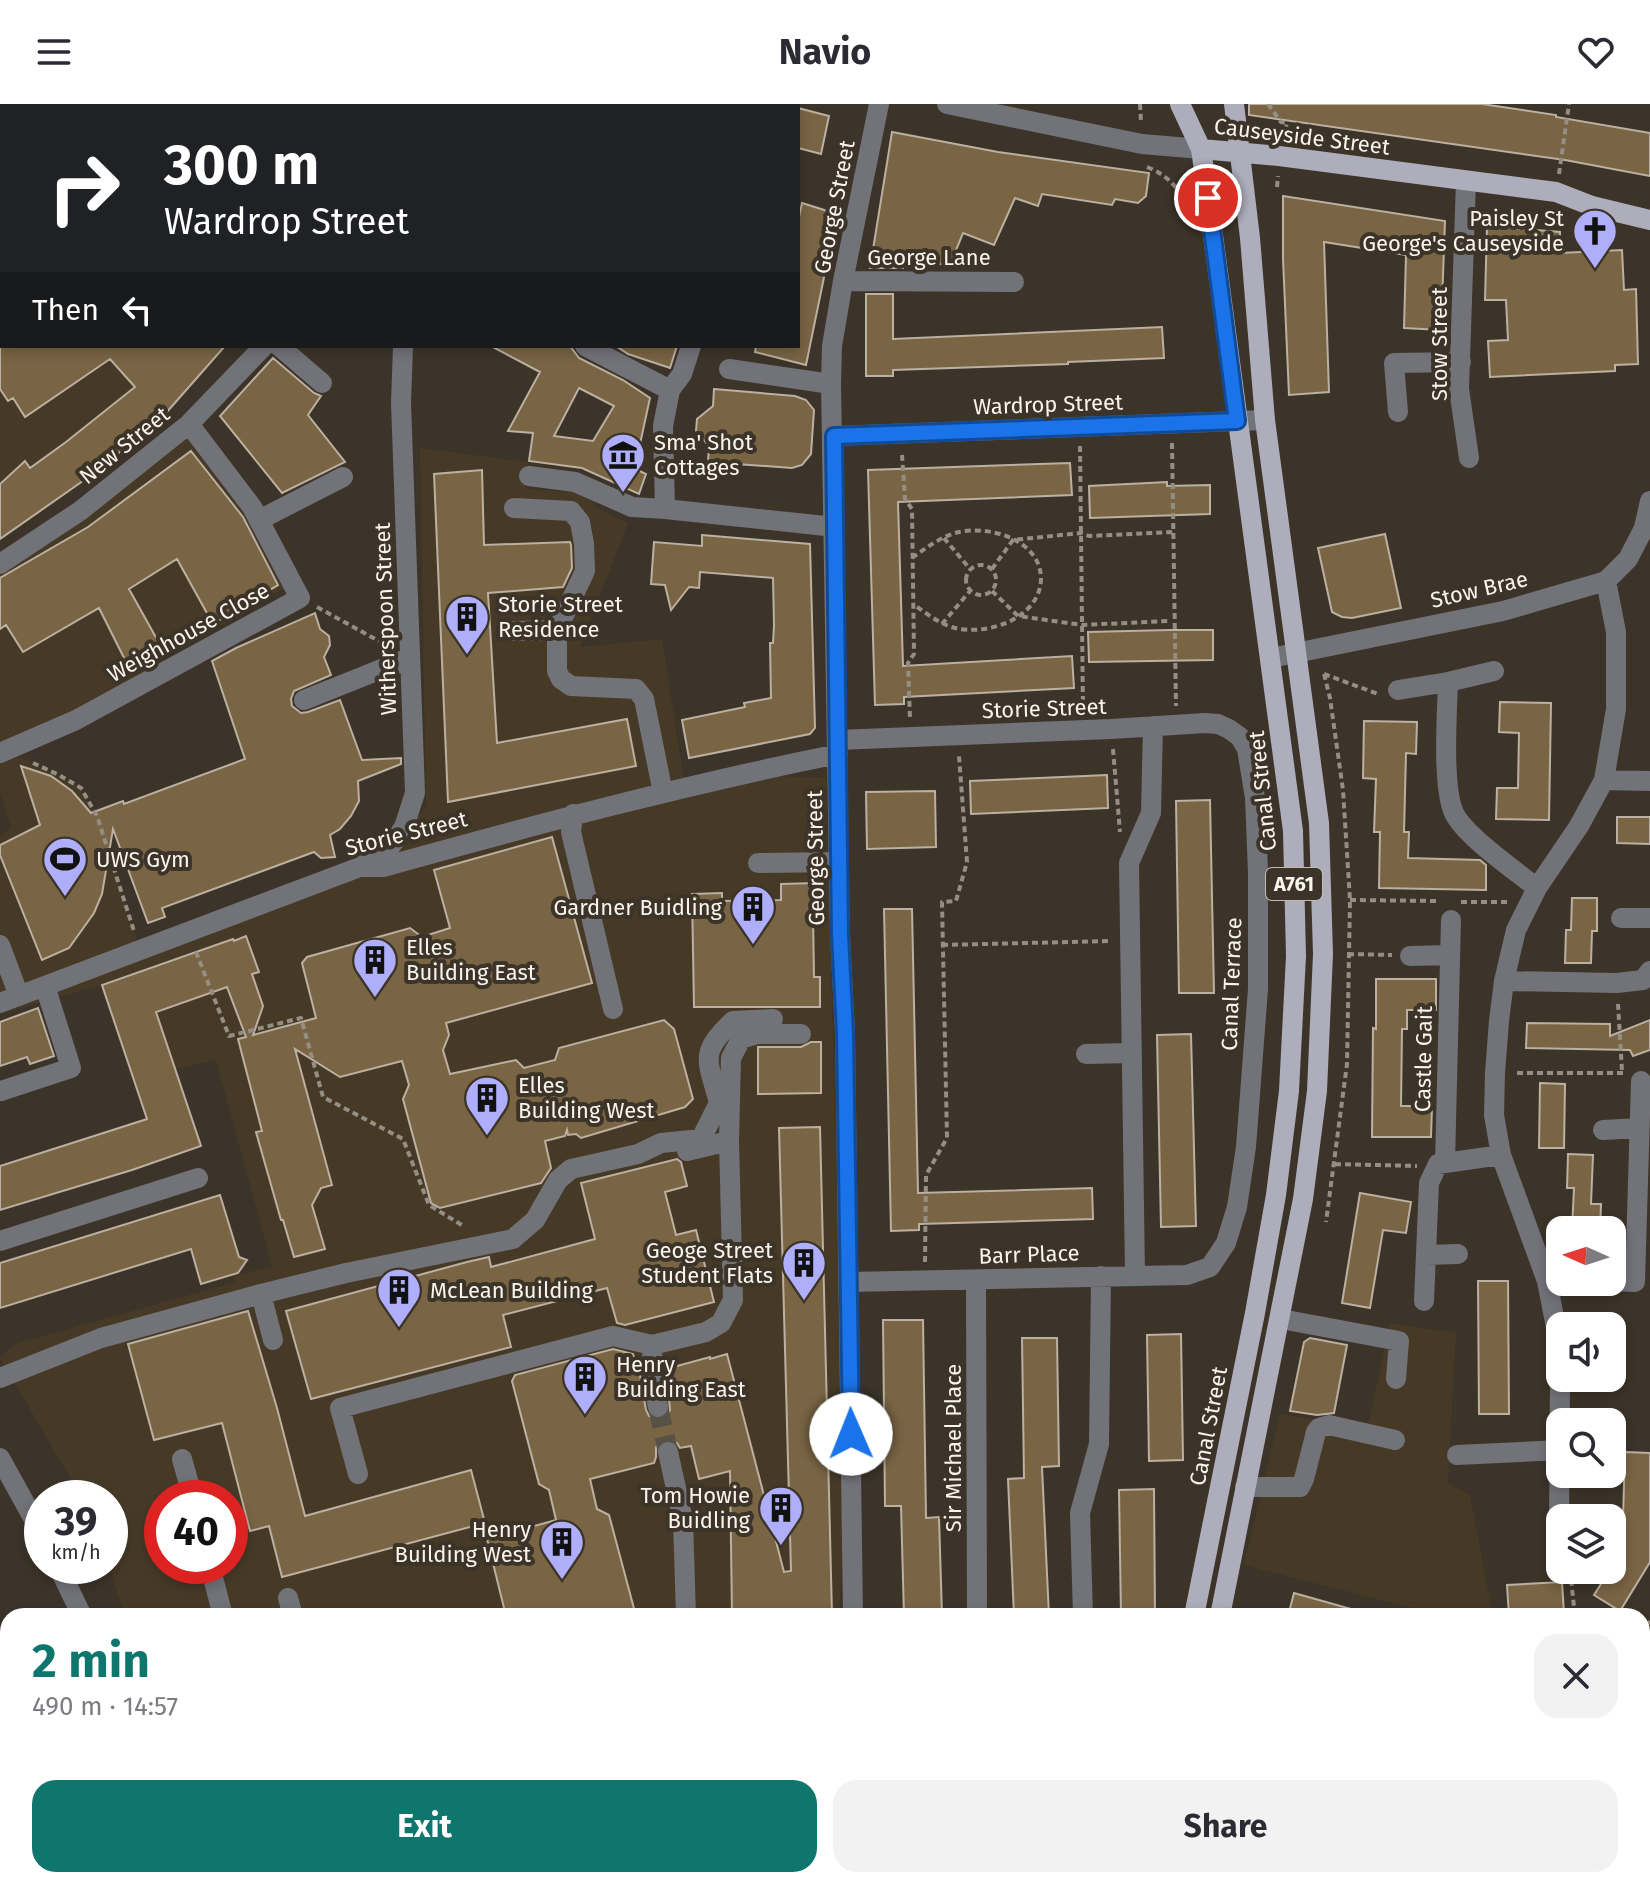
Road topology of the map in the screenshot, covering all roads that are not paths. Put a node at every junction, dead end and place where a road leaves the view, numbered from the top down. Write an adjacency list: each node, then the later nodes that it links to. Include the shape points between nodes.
1 (879, 104): 9 (street, George Street)
2 (947, 104): 5 (street, Causeyside Street, via 1142,144)
3 (1180, 104): 5 (main road, A761)
4 (1234, 104): 6 (main road, A761)
5 (1201, 149): 6 (main road, Causeyside Street); 23 (main road, Canal Street / A761)
6 (1241, 153): 7 (main road, Causeyside Street); 22 (main road, A761)
7 (1466, 181): 8 (main road, Causeyside Street, via 1556,192); 16 (street, Stow Street)
8 (1650, 220)
9 (843, 281): 10 (street, George Lane); 19 (street, George Street)
10 (1014, 282)
11 (262, 348): 24 (street, New Street)
12 (281, 348): 18 (street)
13 (403, 348): 39 (street, Witherspoon Street)
14 (589, 348): 20 (street)
15 (690, 348): 20 (street)
16 (1461, 362): 21 (street, via 1394,363); 26 (street, Stow Street, via 1459,389)
17 (729, 369): 19 (street)
18 (322, 383)
19 (831, 384): 25 (street, George Street)
20 (670, 390): 31 (street, via 663,426)
21 (1398, 412)
22 (1265, 420): 23 (street, Wardrop Street); 38 (main road, A761)
23 (1237, 421): 25 (street, Wardrop Street); 40 (main road, Canal Street / A761)
24 (189, 424): 32 (street, Weighhouse Close); 34 (street, New Street, via 80,511)
25 (834, 436): 33 (street, George Street)
26 (1469, 458)
27 (529, 476): 31 (street, via 575,482 632,507)
28 (343, 477): 32 (street)
29 (1650, 501): 35 (street, via 1628,559)
30 (514, 508): 36 (street, via 571,511 580,522 585,571)
31 (665, 509): 33 (street)
32 (259, 520): 48 (street, Weighhouse Close, via 300,598 126,695)
33 (835, 527): 47 (street, George Street)
34 (0, 564)
35 (1606, 581): 38 (street, Stow Brae, via 1503,611); 49 (street, via 1616,632 1616,709)
36 (557, 630): 37 (street); 51 (street, via 561,679 571,686 636,689 644,699)
37 (511, 631)
38 (1297, 652): 40 (street, Stow Brae); 93 (main road, A761, via 1319,823 1323,954 1317,1091)
39 (409, 658): 44 (street); 55 (street, Witherspoon Street, via 415,793 404,827 388,850)
40 (1271, 658): 117 (main road, Canal Street / A761, via 1293,831 1296,956 1289,1091 1255,1313)
41 (1494, 671): 42 (street)
42 (1448, 682): 43 (street); 56 (street, via 1447,789 1454,813 1469,833)
43 (1398, 690)
44 (304, 700)
45 (1205, 723): 46 (street, Storie Street); 85 (street, Canal Terrace, via 1229,729 1247,749 1258,872 1258,989 1246,1147 1230,1231)
46 (1153, 726): 47 (street, Storie Street, via 911,737); 70 (street, via 1151,813 1129,863)
47 (838, 747): 51 (street, Storie Street); 53 (street, George Street)
48 (3, 752)
49 (1604, 780): 50 (street); 56 (street)
50 (1650, 781)
51 (663, 793): 52 (street, Storie Street)
52 (573, 814): 55 (street, Storie Street, via 383,867); 67 (street, via 571,832 596,911)
53 (839, 862): 54 (street); 89 (street, George Street)
54 (758, 863)
55 (360, 867): 65 (street, Storie Street)
56 (1537, 888): 64 (street, via 1516,930)
57 (1621, 918): 58 (street)
58 (1650, 918)
59 (1451, 920): 61 (street, Castle Gait)
60 (0, 945): 66 (street)
61 (1450, 955): 62 (street); 78 (street, Castle Gait)
62 (1410, 956)
63 (1650, 971): 64 (street, via 1643,980 1617,983)
64 (1504, 981): 77 (street, via 1494,1115)
65 (45, 986): 66 (street, Storie Street); 73 (street, via 71,1068)
66 (9, 999)
67 (613, 1009)
68 (773, 1019): 91 (street, via 733,1021 716,1037 707,1056 719,1103 701,1139 661,1143 638,1154 571,1169 558,1180 535,1220 513,1239)
69 (801, 1034): 76 (street, via 741,1039 731,1058)
70 (1132, 1053): 71 (street); 86 (street)
71 (1086, 1054)
72 (1632, 1077): 74 (street)
73 (1, 1091)
74 (1639, 1128): 75 (street); 90 (street, via 1635,1282)
75 (1603, 1130)
76 (729, 1141): 79 (street); 95 (street, via 733,1300 721,1323 706,1332)
77 (1501, 1155): 78 (street); 84 (street)
78 (1441, 1165): 83 (street, Castle Gait, via 1429,1183)
79 (581, 1176)
80 (198, 1178): 81 (street)
81 (0, 1241)
82 (1458, 1254): 83 (street)
83 (1426, 1255): 92 (street, Castle Gait)
84 (1546, 1262)
85 (1210, 1267): 86 (street, Barr Place, via 1187,1275)
86 (1135, 1275): 87 (street, Barr Place)
87 (1101, 1276): 88 (street, Barr Place); 116 (street, via 1099,1444 1080,1513)
88 (976, 1280): 89 (street, Barr Place); 115 (street, Sir Michael Place)
89 (849, 1282): 114 (street, George Street)
90 (1626, 1282)
91 (261, 1294): 94 (street); 96 (street, via 101,1338)
92 (1424, 1301)
93 (1281, 1319): 97 (street, via 1399,1341); 107 (main road, A761)
94 (273, 1340)
95 (652, 1345): 98 (street); 105 (street, via 613,1336 340,1408)
96 (0, 1378)
97 (1396, 1379)
98 (658, 1407)
99 (1395, 1440): 107 (street, via 1329,1425 1319,1428 1300,1487)
100 (1546, 1451): 102 (street)
101 (668, 1452): 113 (street, via 683,1520)
102 (1457, 1455)
103 (0, 1458): 108 (street)
104 (182, 1459): 106 (street)
105 (358, 1474)
106 (188, 1480)
107 (1245, 1487): 118 (main road, A761)
108 (24, 1501)
109 (67, 1584): 111 (street)
110 (215, 1584): 112 (street)
111 (78, 1608)
112 (221, 1608)
113 (686, 1608)
114 (853, 1608)
115 (977, 1608)
116 (1083, 1608)
117 (1196, 1608)
118 (1222, 1608)

